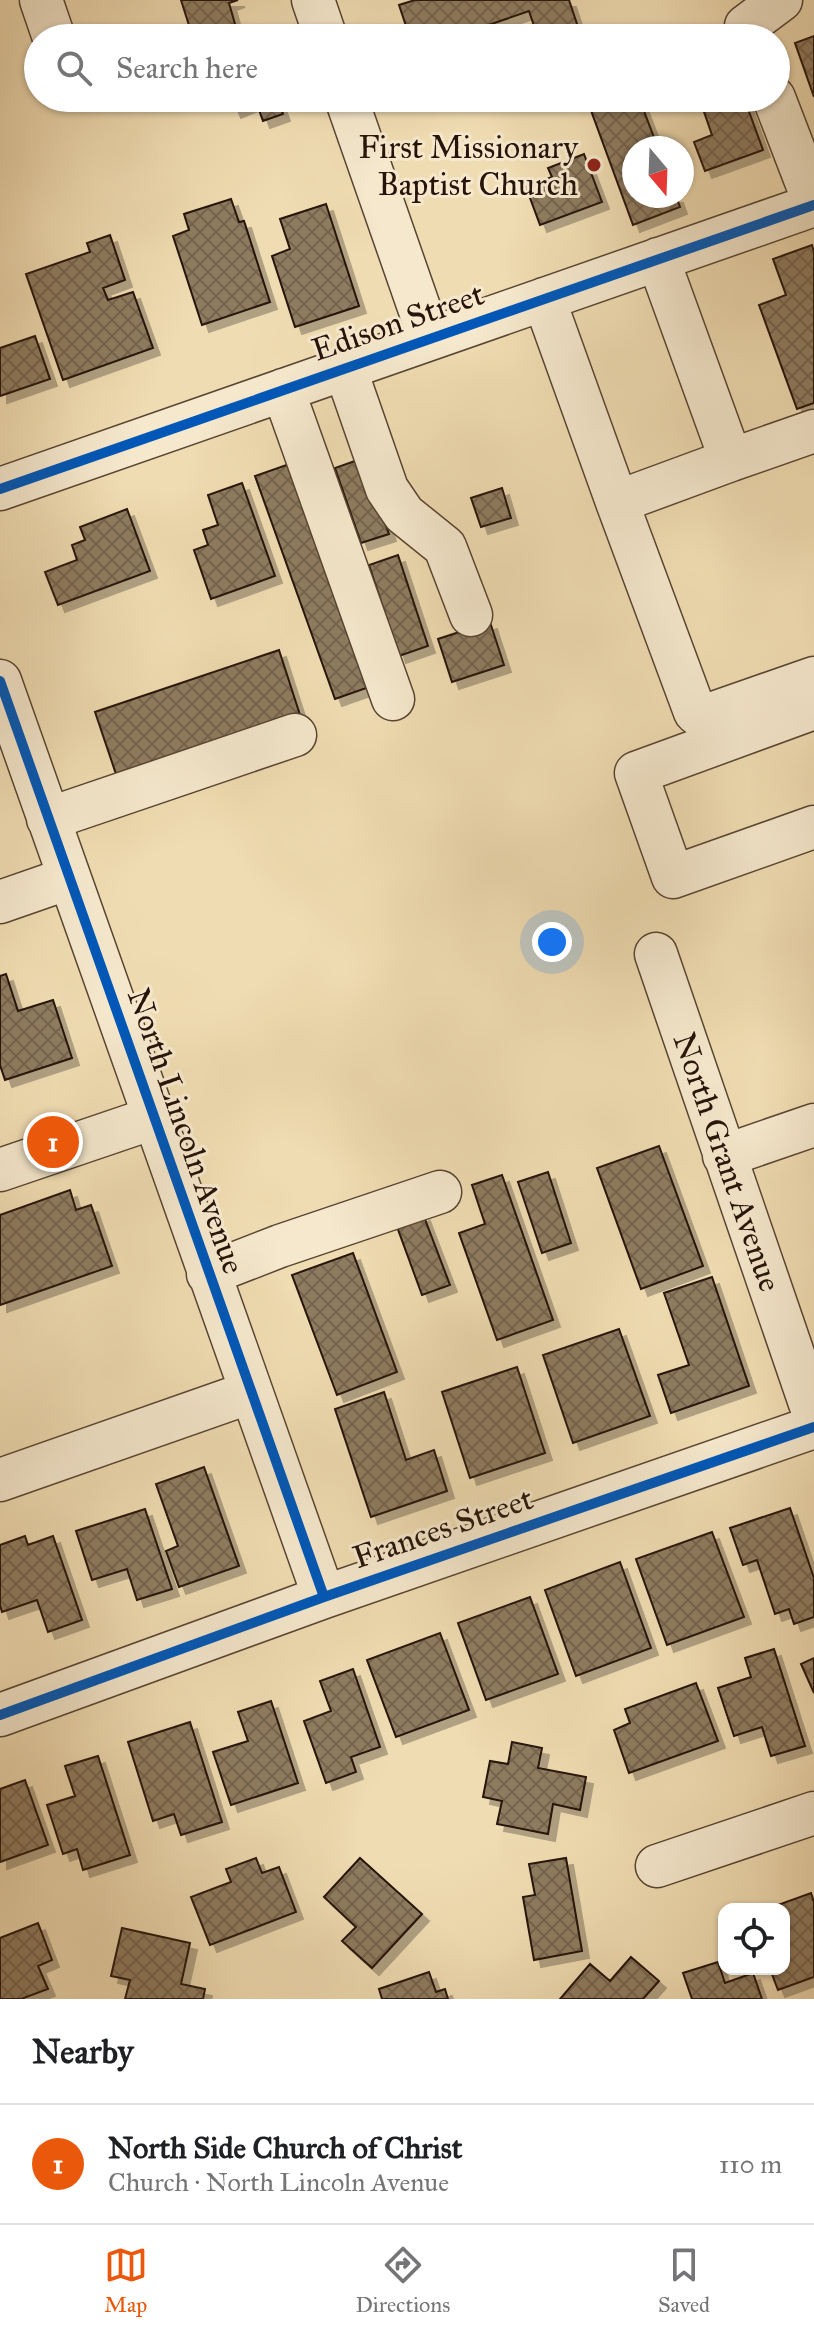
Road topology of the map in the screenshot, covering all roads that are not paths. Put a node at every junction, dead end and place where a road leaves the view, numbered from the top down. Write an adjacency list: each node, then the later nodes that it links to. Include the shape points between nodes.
1 (41, 0): 4 (street)
2 (313, 0): 5 (street)
3 (781, 0): 6 (street)
4 (49, 24)
5 (321, 24)
6 (749, 24)
7 (351, 112): 12 (street)
8 (779, 112): 9 (street)
9 (814, 204): 10 (street, Edison Street)
10 (658, 259): 11 (street, Edison Street); 16 (street)
11 (544, 299): 12 (street, Edison Street); 18 (street)
12 (430, 339): 13 (street, Edison Street)
13 (345, 368): 14 (street, Edison Street); 19 (street, via 387,489 404,514 445,547)
14 (283, 390): 17 (street, Edison Street); 22 (street)
15 (814, 431): 16 (street)
16 (731, 460): 18 (street)
17 (0, 489)
18 (617, 502): 20 (street, via 695,712 705,716)
19 (471, 615)
20 (814, 678)
21 (0, 681): 25 (street, North Lincoln Avenue)
22 (393, 699)
23 (814, 708): 26 (street, via 636,773 673,877)
24 (295, 735): 25 (street)
25 (48, 819): 27 (street, North Lincoln Avenue)
26 (814, 827)
27 (69, 878): 28 (street); 30 (street, North Lincoln Avenue)
28 (0, 902)
29 (656, 954): 32 (street, North Grant Avenue)
30 (153, 1118): 33 (street); 35 (street, North Lincoln Avenue)
31 (814, 1125): 32 (street)
32 (724, 1156): 37 (street, North Grant Avenue)
33 (0, 1170)
34 (440, 1192): 35 (street)
35 (208, 1274): 36 (street, North Lincoln Avenue)
36 (251, 1392): 39 (street); 40 (street, North Lincoln Avenue)
37 (814, 1415)
38 (814, 1427): 40 (street, Frances Street)
39 (0, 1480)
40 (324, 1597): 41 (street, Frances Street)
41 (0, 1715)
42 (814, 1813): 43 (street)
43 (657, 1866)

